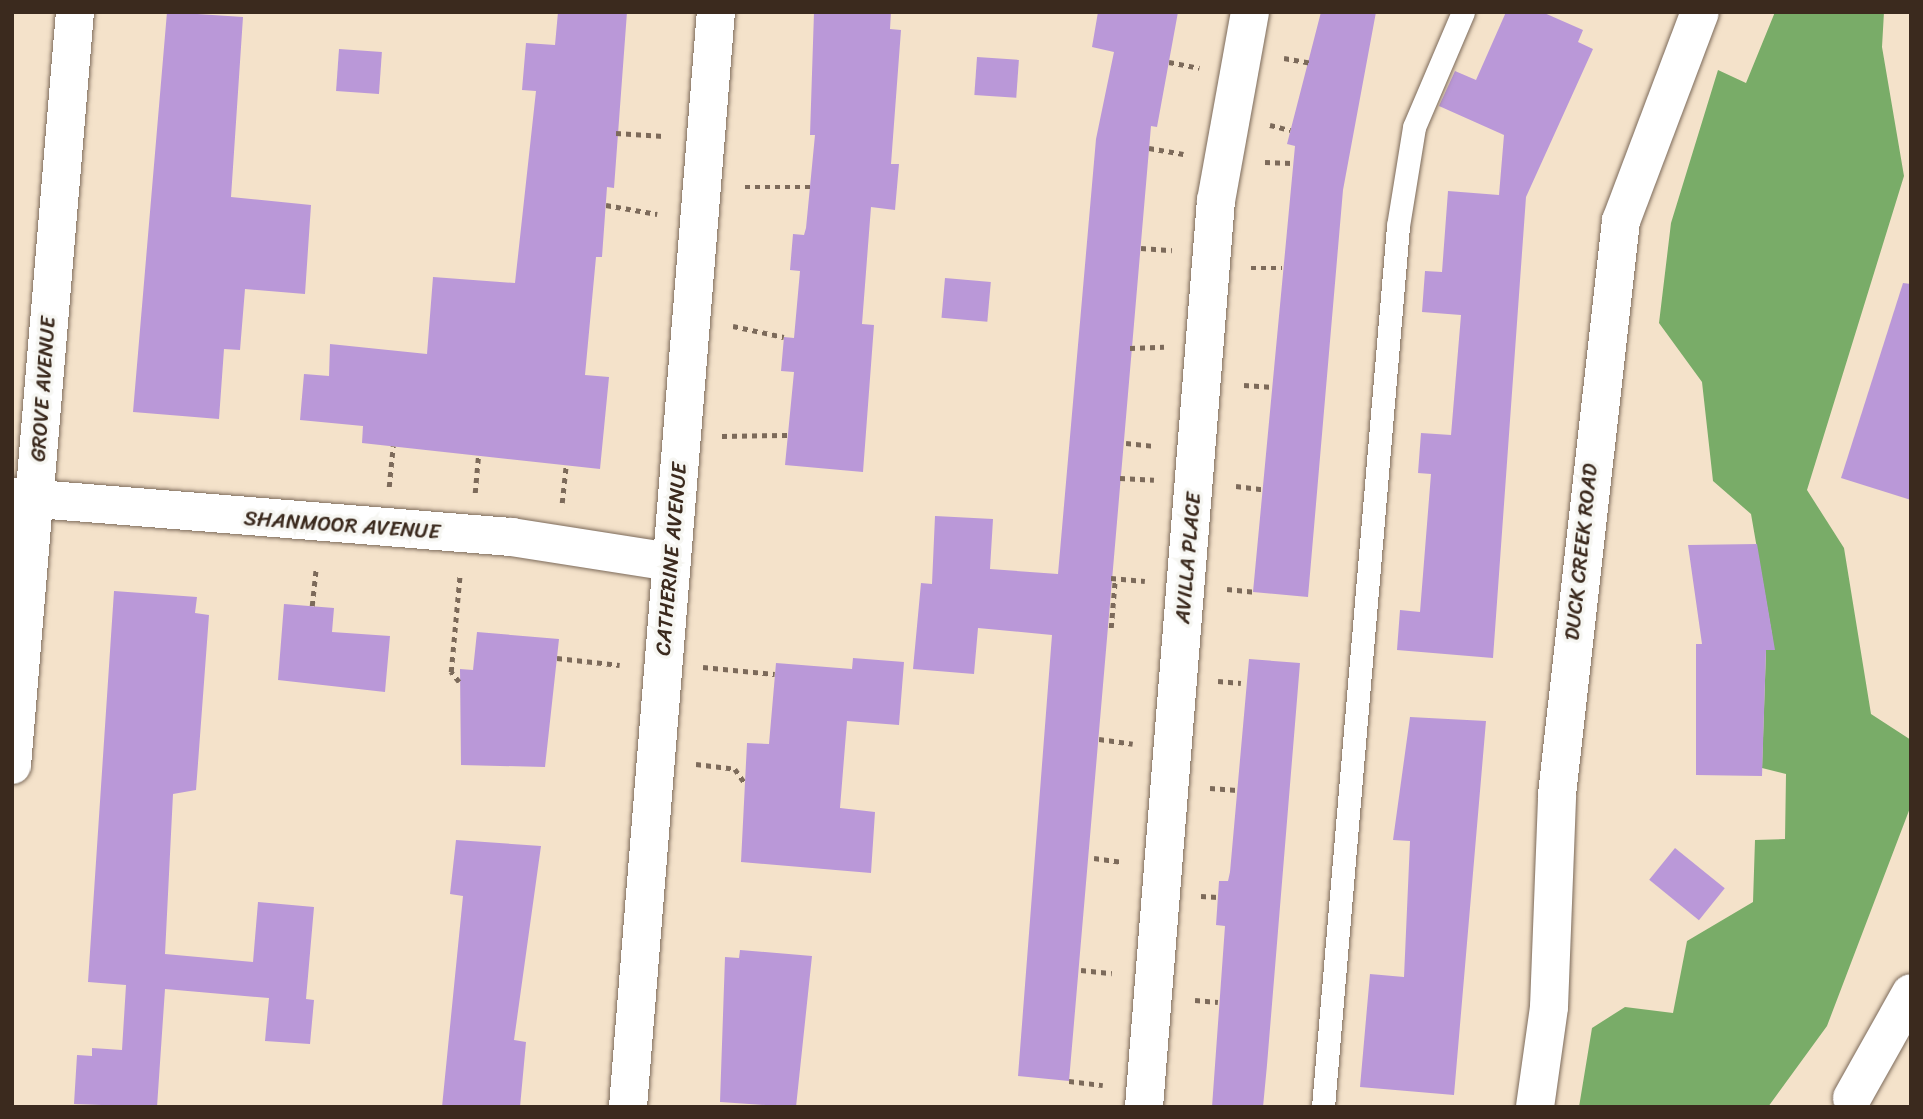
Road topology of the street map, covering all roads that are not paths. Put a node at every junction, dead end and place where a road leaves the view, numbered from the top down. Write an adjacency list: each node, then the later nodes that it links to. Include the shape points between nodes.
1 (75, 12): 6 (main road, GROVE AVENUE)
2 (716, 12): 7 (main road, CATHERINE AVENUE)
3 (1250, 12): 13 (main road, AVILLA PLACE, via 1218,187)
4 (1463, 12): 14 (lane, via 1414,127 1398,226)
5 (1700, 12): 15 (main road, DUCK CREEK ROAD, via 1621,220 1557,795 1549,1007)
6 (23, 498): 7 (main road, SHANMOOR AVENUE, via 466,534); 8 (main road, GROVE AVENUE)
7 (671, 562): 12 (main road, CATHERINE AVENUE)
8 (12, 765)
9 (1911, 993): 11 (main road)
10 (1911, 1031): 11 (main road)
11 (1848, 1102)
12 (628, 1107)
13 (1144, 1107)
14 (1322, 1107)
15 (1535, 1107)

